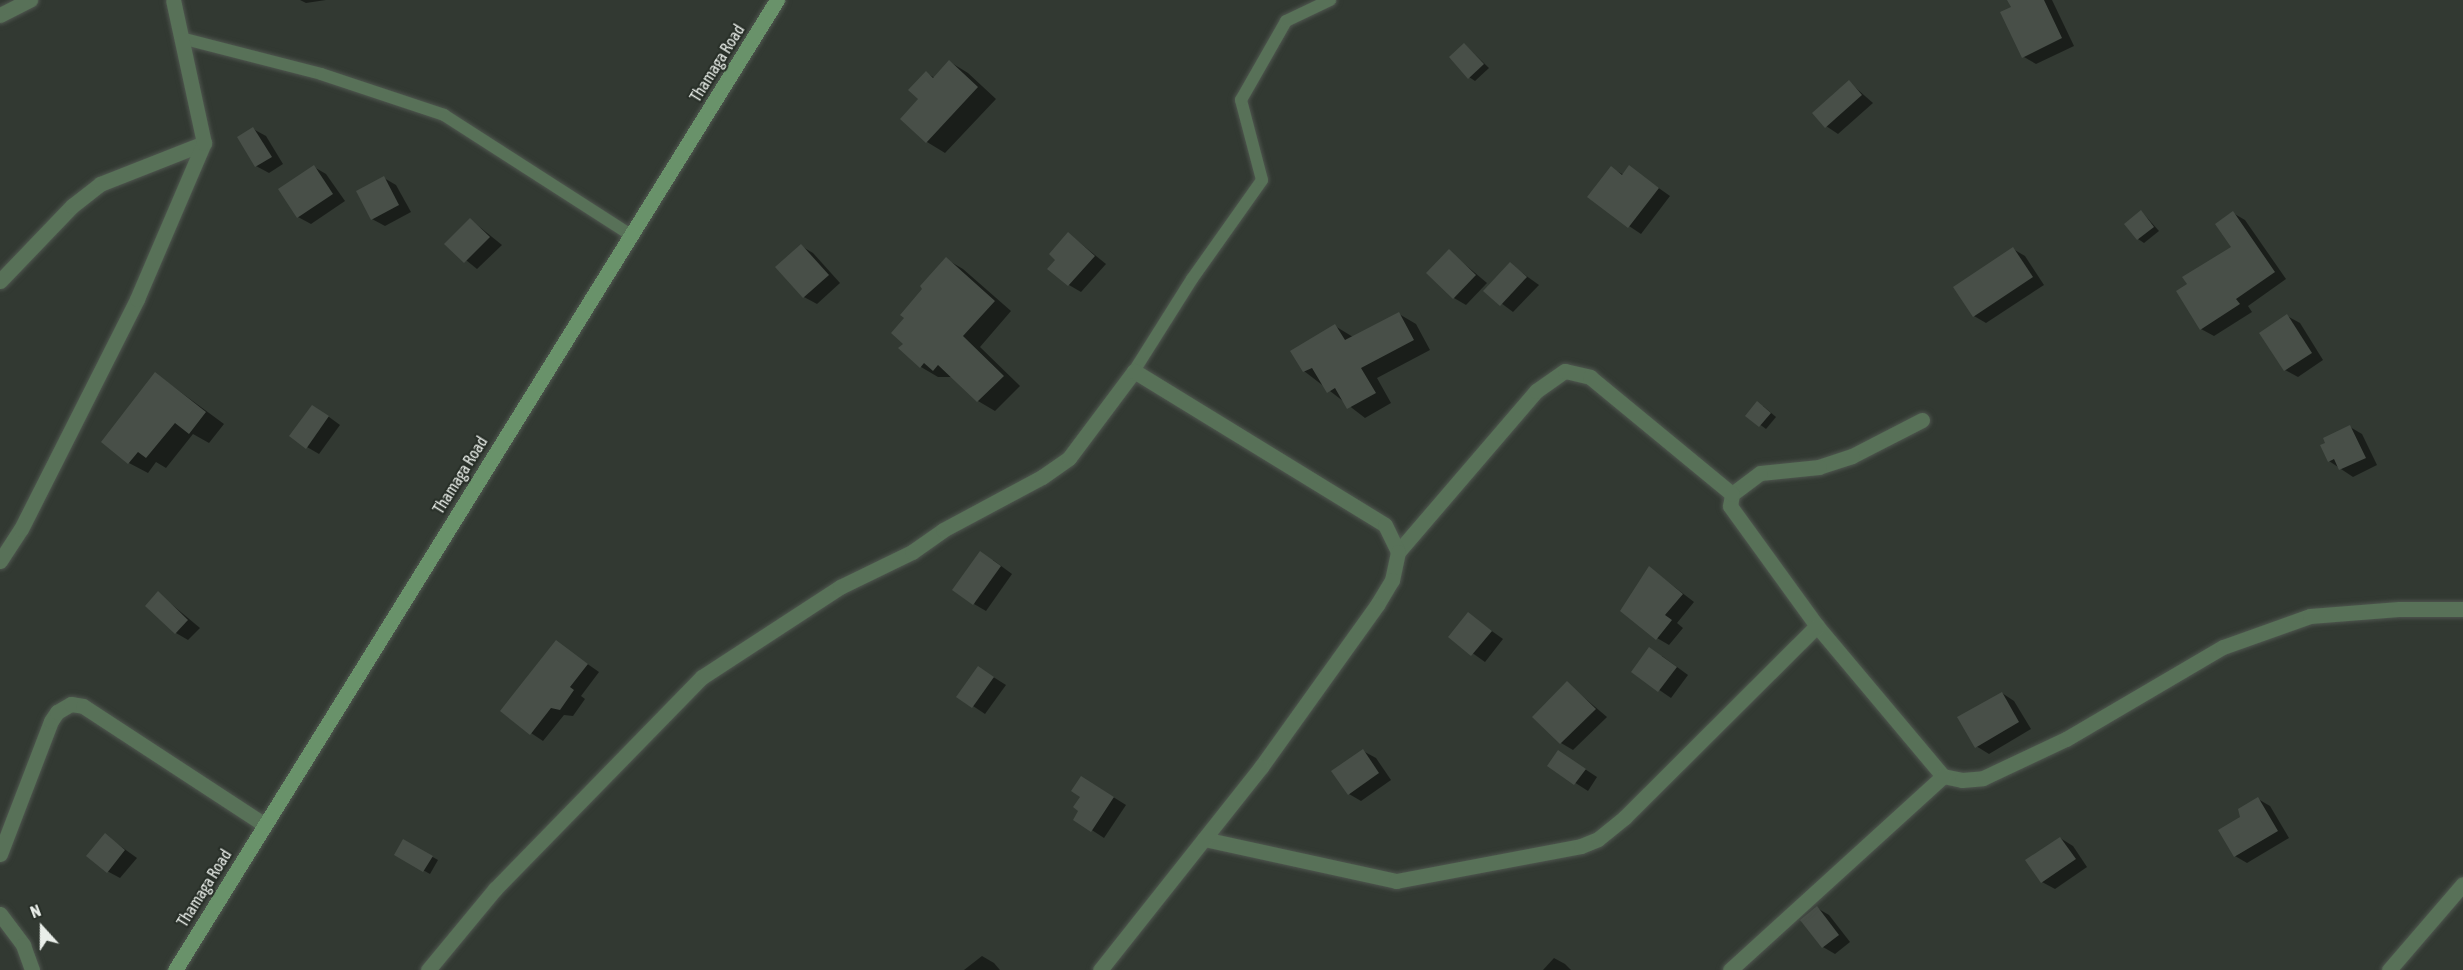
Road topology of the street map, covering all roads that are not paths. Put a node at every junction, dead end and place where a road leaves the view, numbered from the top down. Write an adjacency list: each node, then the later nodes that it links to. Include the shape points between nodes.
1 (30, 0): 5 (street)
2 (174, 0): 6 (street)
3 (777, 0): 8 (main road, Thamaga Road)
4 (1330, 0): 10 (lane, via 1286,21 1241,100 1262,180 1192,279)
5 (0, 15)
6 (181, 38): 7 (street); 8 (lane, via 321,74 444,115)
7 (204, 143): 9 (street, via 100,184 72,206); 14 (street, via 137,298 21,529)
8 (631, 234): 18 (main road, Thamaga Road)
9 (0, 281)
10 (1134, 371): 13 (street, via 1385,525); 25 (street, via 1069,458 912,552 840,587 702,677 495,889)
11 (1922, 420): 12 (street, via 1830,464 1776,474 1760,473)
12 (1732, 494): 13 (street, via 1590,377 1565,371 1536,391); 16 (street, via 1730,506)
13 (1398, 552): 19 (street, via 1392,580 1377,605 1261,767)
14 (0, 561)
15 (2463, 609): 17 (street, via 2310,616 2223,647 2066,739 1983,778 1962,780)
16 (1817, 626): 17 (street); 19 (street, via 1625,817 1598,839 1581,846 1396,881)
17 (1943, 776): 27 (street)
18 (265, 825): 20 (street, via 82,706 71,704 51,721); 24 (main road, Thamaga Road)
19 (1204, 839): 26 (street)
20 (0, 854)
21 (2463, 884): 28 (street)
22 (0, 914): 23 (street, via 23,945)
23 (32, 970)
24 (175, 970)
25 (428, 970)
26 (1100, 970)
27 (1730, 970)
28 (2390, 970)

